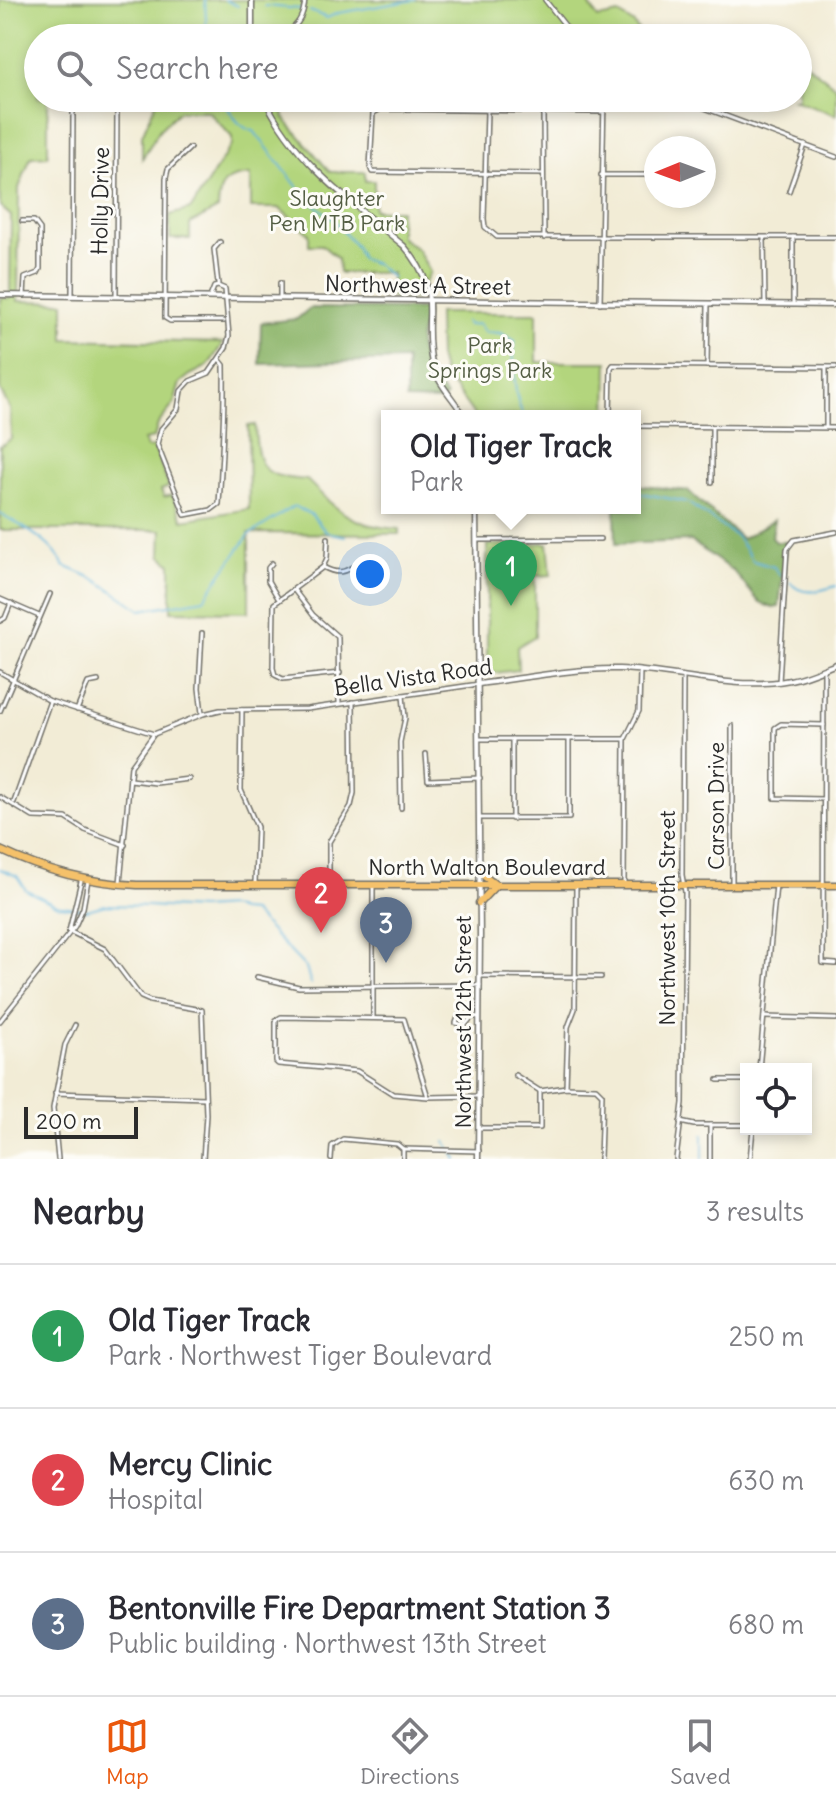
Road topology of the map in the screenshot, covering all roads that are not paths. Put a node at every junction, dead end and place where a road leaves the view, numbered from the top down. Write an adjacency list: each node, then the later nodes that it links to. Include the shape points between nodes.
1 (252, 0): 4 (street)
2 (305, 0): 5 (street)
3 (545, 0): 6 (street)
4 (252, 24)
5 (296, 24)
6 (564, 24)
7 (73, 112): 34 (street, Holly Drive)
8 (117, 112): 35 (street, Holly Drive)
9 (274, 112): 40 (street, via 332,189 415,258)
10 (375, 112): 18 (street, via 372,172)
11 (487, 112): 18 (street)
12 (543, 112): 13 (street); 19 (street)
13 (604, 112): 20 (street)
14 (716, 112): 15 (street)
15 (805, 145): 17 (street); 22 (street)
16 (190, 148): 36 (street, via 168,169 166,178)
17 (836, 157)
18 (485, 173): 19 (street); 26 (street, via 484,219 490,233)
19 (543, 174): 26 (street)
20 (601, 175): 21 (street); 27 (street)
21 (644, 175)
22 (789, 191)
23 (22, 221): 33 (street, via 34,221 40,229 40,269 25,278)
24 (793, 237): 25 (street); 28 (street); 44 (street)
25 (836, 237)
26 (544, 238): 27 (street)
27 (600, 238): 28 (street); 41 (street)
28 (764, 238): 43 (street)
29 (220, 242): 31 (street, via 214,249)
30 (280, 283): 39 (street)
31 (218, 286): 37 (street); 38 (street)
32 (0, 295): 33 (street, Northwest A Street)
33 (24, 296): 34 (street, Northwest A Street)
34 (72, 296): 35 (street, Northwest A Street)
35 (116, 296): 36 (street, Northwest A Street)
36 (166, 297): 37 (street, Northwest A Street); 46 (street, via 168,320)
37 (210, 297): 38 (street, Northwest A Street)
38 (226, 297): 39 (street, Northwest A Street); 46 (street)
39 (280, 298): 40 (street, Northwest A Street)
40 (430, 301): 41 (street, Northwest A Street); 51 (street, via 433,366)
41 (600, 303): 42 (street, Northwest A Street)
42 (708, 304): 43 (street, Northwest A Street); 48 (street)
43 (765, 304): 44 (street, Northwest A Street)
44 (793, 304): 45 (street, Northwest A Street)
45 (836, 305)
46 (226, 321): 47 (street, via 229,342)
47 (220, 360): 47 (street, via 209,373 185,385 178,409 158,438 159,454 185,515 219,504 224,433)
48 (707, 366): 49 (street); 52 (street, via 613,365)
49 (826, 367): 50 (street); 55 (street)
50 (836, 367)
51 (460, 410)
52 (610, 410)
53 (641, 426): 54 (street)
54 (712, 428): 55 (street); 57 (street)
55 (826, 428): 56 (street)
56 (836, 428)
57 (712, 482)
58 (476, 514): 62 (street, Northwest 12th Street)
59 (836, 532): 82 (street, via 794,540 787,549)
60 (328, 538): 64 (street)
61 (600, 539): 62 (street)
62 (478, 540): 83 (street, Northwest 12th Street)
63 (272, 563): 69 (street, via 268,581)
64 (323, 567): 65 (street, via 343,572 369,562 375,570); 66 (street)
65 (375, 588)
66 (294, 590): 69 (street); 78 (street, via 338,637)
67 (50, 594): 71 (street)
68 (0, 599): 70 (street)
69 (279, 599): 78 (street, via 272,609 275,675 283,679)
70 (11, 603): 71 (street); 72 (street)
71 (39, 616): 80 (street)
72 (0, 621)
73 (202, 633): 91 (street)
74 (836, 664): 75 (street, Bella Vista Road)
75 (824, 669): 82 (street, Bella Vista Road); 92 (street)
76 (640, 671): 79 (street, Bella Vista Road); 83 (street, Bella Vista Road, via 577,672); 97 (street, via 639,711)
77 (0, 672): 80 (street)
78 (340, 673): 87 (street)
79 (683, 677): 82 (street, Bella Vista Road); 122 (street, Northwest 10th Street)
80 (13, 680): 85 (street); 90 (street)
81 (98, 681): 88 (street, via 88,683)
82 (779, 682)
83 (479, 684): 84 (street, Bella Vista Road); 95 (street, Northwest 12th Street)
84 (403, 695): 86 (street, Bella Vista Road); 106 (street)
85 (50, 701): 88 (street); 105 (street)
86 (353, 702): 87 (street, Bella Vista Road); 116 (street, via 354,793 329,842)
87 (339, 704): 89 (street, Bella Vista Road)
88 (77, 710): 94 (street)
89 (242, 710): 91 (street, Bella Vista Road); 115 (street, via 241,790 257,827)
90 (0, 711)
91 (203, 714): 94 (street, Bella Vista Road)
92 (824, 725): 104 (street); 104 (street, via 775,728 775,798)
93 (732, 726): 123 (street, Carson Drive)
94 (154, 734): 102 (street, via 131,766)
95 (479, 739): 96 (street); 100 (street, Northwest 12th Street)
96 (512, 739): 98 (street); 108 (street)
97 (625, 739): 98 (street); 121 (street)
98 (569, 740): 108 (street, via 569,818)
99 (426, 754): 100 (street, via 428,780)
100 (480, 778): 107 (street, Northwest 12th Street)
101 (189, 779): 102 (street)
102 (128, 780): 109 (street)
103 (0, 797): 105 (street)
104 (823, 799): 114 (street)
105 (13, 804): 109 (street, via 33,817 66,818)
106 (401, 808)
107 (480, 818): 108 (street); 111 (street, Northwest 12th Street)
108 (512, 819)
109 (125, 845): 113 (street)
110 (0, 850): 112 (main road, North Walton Boulevard)
111 (479, 866): 118 (street, Northwest 12th Street); 119 (main road)
112 (85, 879): 113 (main road, North Walton Boulevard); 127 (street); 127 (street, via 83,908)
113 (120, 884): 115 (main road, North Walton Boulevard)
114 (824, 884): 124 (main road, North Walton Boulevard); 125 (main road, North Walton Boulevard); 128 (street, via 823,963)
115 (255, 885): 116 (main road, North Walton Boulevard)
116 (329, 885): 117 (main road, North Walton Boulevard)
117 (373, 885): 118 (main road, North Walton Boulevard); 134 (street)
118 (479, 885): 119 (main road, North Walton Boulevard); 126 (street, Northwest 12th Street)
119 (496, 885): 120 (main road, North Walton Boulevard); 126 (main road)
120 (576, 885): 121 (main road, North Walton Boulevard); 131 (street)
121 (624, 885): 122 (main road, North Walton Boulevard)
122 (684, 885): 123 (main road, North Walton Boulevard); 152 (street, Northwest 10th Street)
123 (732, 885): 124 (main road, North Walton Boulevard)
124 (776, 885): 136 (street)
125 (836, 885)
126 (479, 903): 129 (street, Northwest 12th Street)
127 (69, 931): 140 (street); 151 (street, via 105,949 141,997 200,1008)
128 (836, 964)
129 (480, 976): 131 (street); 133 (street, Northwest 12th Street)
130 (257, 977): 134 (street, via 299,987)
131 (576, 977): 132 (street); 146 (street)
132 (601, 977)
133 (480, 985): 134 (street); 135 (street, Northwest 12th Street)
134 (373, 987): 137 (street)
135 (479, 1017): 138 (street); 149 (street, Northwest 12th Street)
136 (764, 1017): 139 (street); 142 (street)
137 (373, 1018): 150 (street, via 400,1017 407,1023); 150 (street, via 281,1017 276,1020 276,1062 357,1071 393,1094)
138 (471, 1018)
139 (836, 1019)
140 (0, 1021)
141 (75, 1025): 148 (street)
142 (760, 1063)
143 (515, 1075): 147 (street)
144 (718, 1080): 145 (street)
145 (740, 1080)
146 (566, 1087): 147 (street); 164 (street, via 596,1088 602,1094)
147 (540, 1091): 155 (street, via 540,1128)
148 (55, 1093): 151 (street); 159 (street)
149 (479, 1096): 150 (street); 155 (street, Northwest 12th Street)
150 (428, 1097)
151 (205, 1098): 160 (street)
152 (680, 1122): 153 (street); 165 (street, Northwest 10th Street)
153 (710, 1125): 154 (street); 166 (street)
154 (740, 1125)
155 (479, 1128): 158 (street, Northwest 12th Street)
156 (752, 1135): 167 (street)
157 (403, 1149): 158 (street); 161 (street, via 343,1139 332,1146); 162 (street)
158 (479, 1151): 163 (street, Northwest 12th Street)
159 (58, 1159)
160 (203, 1159)
161 (331, 1159)
162 (403, 1159)
163 (478, 1159)
164 (600, 1159)
165 (676, 1159)
166 (710, 1159)
167 (750, 1159)

